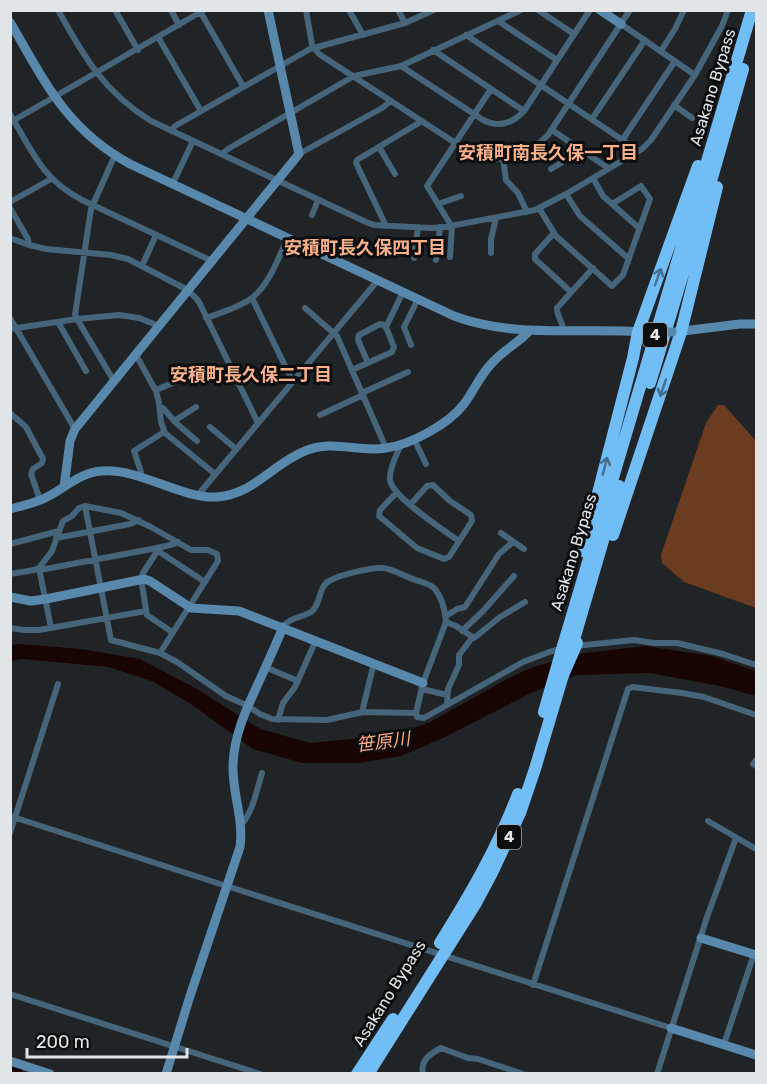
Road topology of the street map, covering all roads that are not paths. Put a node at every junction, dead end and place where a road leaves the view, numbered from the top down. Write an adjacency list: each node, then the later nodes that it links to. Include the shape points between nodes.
1 (58, 10): 37 (street)
2 (116, 10): 30 (street)
3 (171, 10): 23 (street)
4 (268, 10): 35 (street)
5 (306, 10): 29 (street)
6 (349, 10): 25 (street)
7 (398, 10): 20 (street)
8 (434, 10): 20 (street)
9 (521, 10): 18 (street)
10 (538, 10): 24 (street)
11 (590, 10): 24 (street)
12 (600, 10): 22 (street)
13 (630, 10): 22 (street)
14 (684, 10): 32 (street)
15 (728, 10): 38 (street)
16 (752, 10): 21 (highway, Asakano Bypass / 4)
17 (203, 11): 23 (street); 42 (street)
18 (498, 21): 26 (street); 33 (street)
19 (10, 22): 44 (street)
20 (405, 23): 25 (street)
21 (752, 23): 40 (highway, Asakano Bypass / 4); 125 (highway, one-way to 21); 193 (highway, Asakano Bypass / 4)
22 (621, 24): 28 (street); 46 (street)
23 (180, 25): 27 (street)
24 (574, 34): 33 (street)
25 (363, 35): 29 (street)
26 (466, 35): 31 (street); 41 (street)
27 (158, 38): 30 (street); 48 (street)
28 (645, 40): 32 (street); 54 (street)
29 (313, 48): 35 (street); 39 (street)
30 (138, 50): 37 (street)
31 (433, 50): 36 (street); 43 (street)
32 (661, 51): 34 (street)
33 (557, 60): 41 (street)
34 (675, 61): 38 (street); 58 (street)
35 (281, 65): 42 (street); 50 (street)
36 (401, 66): 39 (street); 51 (street)
37 (96, 74): 44 (street); 57 (street, via 126,104)
38 (695, 75): 47 (street)
39 (354, 76): 45 (street); 50 (street)
40 (739, 80): 126 (highway, via 723,164); 193 (highway, Asakano Bypass / 4)
41 (541, 85): 46 (street); 49 (street)
42 (243, 86): 48 (street)
43 (491, 89): 49 (street); 51 (street)
44 (54, 97): 53 (street); 66 (street, via 83,130)
45 (391, 101): 55 (street); 65 (street)
46 (569, 104): 54 (street); 56 (street)
47 (674, 105): 52 (street); 63 (street)
48 (201, 111): 57 (street)
49 (524, 111): 51 (street, via 502,125)
50 (290, 112): 64 (street); 65 (street)
51 (474, 115): 60 (street)
52 (692, 118)
53 (12, 119): 72 (street)
54 (592, 119): 58 (street)
55 (422, 121): 60 (street); 61 (street)
56 (552, 130): 62 (street); 67 (street, via 529,151)
57 (171, 131): 59 (street)
58 (623, 139): 63 (street)
59 (193, 141): 64 (street); 74 (street)
60 (455, 142): 67 (street, via 478,155); 79 (street, via 427,186)
61 (379, 147): 70 (street); 88 (street, via 356,163)
62 (581, 150): 68 (street); 69 (street)
63 (639, 151): 68 (street)
64 (222, 154): 73 (street)
65 (299, 154): 73 (street)
66 (115, 155): 74 (street); 81 (street)
67 (503, 158): 84 (street, via 506,180)
68 (608, 168): 71 (street)
69 (551, 169)
70 (395, 174)
71 (593, 178): 75 (street); 80 (street)
72 (51, 179): 78 (street); 81 (street)
73 (278, 180): 77 (street); 86 (street)
74 (173, 183): 86 (street)
75 (567, 194): 83 (street); 103 (street, via 580,216)
76 (461, 196): 79 (street)
77 (318, 200): 85 (street); 88 (street, via 370,224)
78 (10, 202)
79 (438, 204): 89 (street)
80 (612, 204): 92 (street); 92 (street, via 641,186 650,199)
81 (92, 205): 94 (street); 98 (street)
82 (10, 208): 97 (street)
83 (539, 208): 84 (street); 93 (street)
84 (527, 212): 87 (street)
85 (312, 215)
86 (247, 218): 95 (street); 104 (street)
87 (495, 218): 89 (street); 99 (street)
88 (386, 226): 90 (street)
89 (452, 226): 91 (street); 100 (street)
90 (418, 227): 91 (street); 101 (street)
91 (440, 227): 102 (street)
92 (639, 228): 103 (street)
93 (554, 233): 106 (street); 110 (street, via 535,259)
94 (156, 235): 104 (street); 105 (street)
95 (288, 237): 107 (street); 111 (street, via 264,286)
96 (10, 238): 97 (street)
97 (29, 245): 98 (street)
98 (84, 253): 105 (street, via 119,256); 116 (street)
99 (491, 253)
100 (450, 257)
101 (414, 258)
102 (436, 260)
103 (629, 260): 106 (street, via 623,275 612,286)
104 (212, 261): 108 (street)
105 (142, 266): 108 (street)
106 (593, 268): 110 (street)
107 (378, 280): 109 (street); 124 (street)
108 (188, 291): 115 (street, via 197,299); 119 (street)
109 (403, 292): 112 (street); 121 (street)
110 (571, 292): 123 (street, via 556,311)
111 (252, 298): 115 (street); 135 (street)
112 (418, 299): 122 (street, via 470,322); 127 (street, via 404,327)
113 (305, 308): 124 (street)
114 (10, 318): 120 (street)
115 (206, 318): 143 (street)
116 (76, 319): 117 (street); 119 (street, via 119,315); 133 (street)
117 (58, 322): 120 (street); 131 (street)
118 (756, 324): 126 (street)
119 (159, 326): 128 (street)
120 (13, 328): 145 (street)
121 (386, 328): 129 (street, via 393,352); 129 (street, via 380,324 359,335)
122 (530, 330): 123 (street); 147 (street, via 492,362 454,415)
123 (564, 331): 125 (street)
124 (334, 332): 130 (street); 135 (street)
125 (643, 332): 126 (street, bridge); 193 (highway, one-way to 125, via 568,609)
126 (676, 332): 193 (highway, one-way to 193)
127 (411, 345)
128 (136, 355): 133 (street); 136 (street)
129 (368, 363): 130 (street)
130 (352, 370): 137 (street)
131 (86, 371)
132 (408, 372): 137 (street)
133 (114, 381): 145 (street)
134 (175, 382): 136 (street)
135 (293, 382): 143 (street)
136 (156, 390): 139 (street)
137 (362, 394): 141 (street); 150 (street)
138 (196, 407): 142 (street)
139 (160, 408): 142 (street); 146 (street)
140 (10, 413): 158 (street, via 26,427 44,459 31,474)
141 (320, 415)
142 (174, 421): 148 (street)
143 (258, 423): 151 (street)
144 (210, 427): 151 (street)
145 (75, 429): 155 (street)
146 (164, 432): 153 (street); 154 (street, via 134,451)
147 (414, 439): 149 (street); 152 (street)
148 (197, 441)
149 (401, 445): 150 (street); 156 (street, via 390,479)
150 (386, 448): 157 (street, via 314,448 297,454 240,492 215,497)
151 (236, 449): 153 (street)
152 (426, 464)
153 (215, 474): 157 (street)
154 (141, 478): 155 (street, via 96,471); 157 (street)
155 (64, 487): 158 (street)
156 (397, 492): 159 (street); 166 (street, via 379,515 405,539 445,559)
157 (198, 495)
158 (40, 500): 161 (street)
159 (410, 505): 166 (street); 166 (street, via 427,486 434,486 471,515 472,521)
160 (85, 506): 162 (street); 163 (street); 165 (street, via 64,520)
161 (10, 509)
162 (139, 520): 163 (street); 167 (street)
163 (90, 532): 165 (street); 172 (street)
164 (501, 533): 168 (street)
165 (58, 534): 169 (street); 173 (street)
166 (459, 541)
167 (178, 542): 170 (street); 177 (street, via 191,550 217,554 218,561)
168 (513, 542): 171 (street); 185 (street, via 500,554 465,607)
169 (10, 544)
170 (158, 549): 172 (street); 176 (street); 177 (street)
171 (524, 549)
172 (95, 559): 173 (street); 178 (street)
173 (40, 569): 174 (street); 180 (street)
174 (10, 574)
175 (514, 576): 189 (street)
176 (141, 580): 178 (street); 182 (street, via 150,581); 183 (street)
177 (205, 582): 182 (street)
178 (100, 589): 180 (street); 184 (street)
179 (10, 597): 180 (street)
180 (46, 599): 188 (street)
181 (525, 602): 191 (street)
182 (189, 607): 186 (street, via 239,611); 190 (street)
183 (146, 611): 184 (street); 190 (street)
184 (106, 618): 188 (street); 194 (street, via 111,640)
185 (446, 619): 186 (street, via 440,597 431,585 384,568 365,569 329,581 311,611); 189 (street); 200 (street)
186 (283, 627): 192 (street); 197 (street)
187 (10, 628): 188 (street)
188 (51, 628)
189 (462, 631): 191 (street)
190 (172, 632): 194 (street)
191 (472, 638): 201 (street, via 459,654 459,665)
192 (316, 640): 195 (street); 198 (street)
193 (571, 644): 204 (highway, Asakano Bypass / 4, bridge); 204 (highway, Asakano Bypass / 4, bridge)
194 (160, 653): 203 (street)
195 (374, 663): 200 (street); 205 (street)
196 (756, 665): 202 (street, via 677,643 634,640 585,644 523,662)
197 (266, 667): 198 (street); 203 (street)
198 (298, 681): 208 (street, via 283,703)
199 (58, 684): 212 (street)
200 (422, 686): 201 (street); 206 (street)
201 (447, 695): 202 (street)
202 (447, 704): 206 (street, via 424,718)
203 (248, 706): 208 (street); 214 (street, via 236,738 233,764)
204 (548, 710): 220 (highway, Asakano Bypass / 4, via 501,835)
205 (362, 712): 206 (street); 208 (street, via 327,720)
206 (416, 713)
207 (756, 715): 222 (street, via 704,697 628,689)
208 (278, 720)
209 (756, 759): 210 (street)
210 (756, 766)
211 (262, 773): 214 (street)
212 (13, 817): 215 (street); 218 (street)
213 (708, 821): 216 (street)
214 (241, 825): 218 (street, via 240,847)
215 (10, 832)
216 (736, 838): 217 (street); 219 (street)
217 (756, 849)
218 (226, 886): 220 (street); 226 (street)
219 (701, 938): 221 (street); 224 (street)
220 (439, 953): 222 (street); 232 (highway, Asakano Bypass / 4); 233 (highway, Asakano Bypass / 4)
221 (755, 954): 225 (street)
222 (533, 985): 224 (street)
223 (10, 994): 226 (street)
224 (671, 1028): 225 (street); 236 (street)
225 (724, 1044): 227 (street)
226 (175, 1047): 230 (street); 231 (street)
227 (756, 1055)
228 (10, 1061): 229 (street)
229 (50, 1074)
230 (166, 1074)
231 (260, 1074)
232 (357, 1074)
233 (368, 1074)
234 (423, 1074): 235 (street, via 423,1063 441,1048)
235 (524, 1074)
236 (657, 1074)

